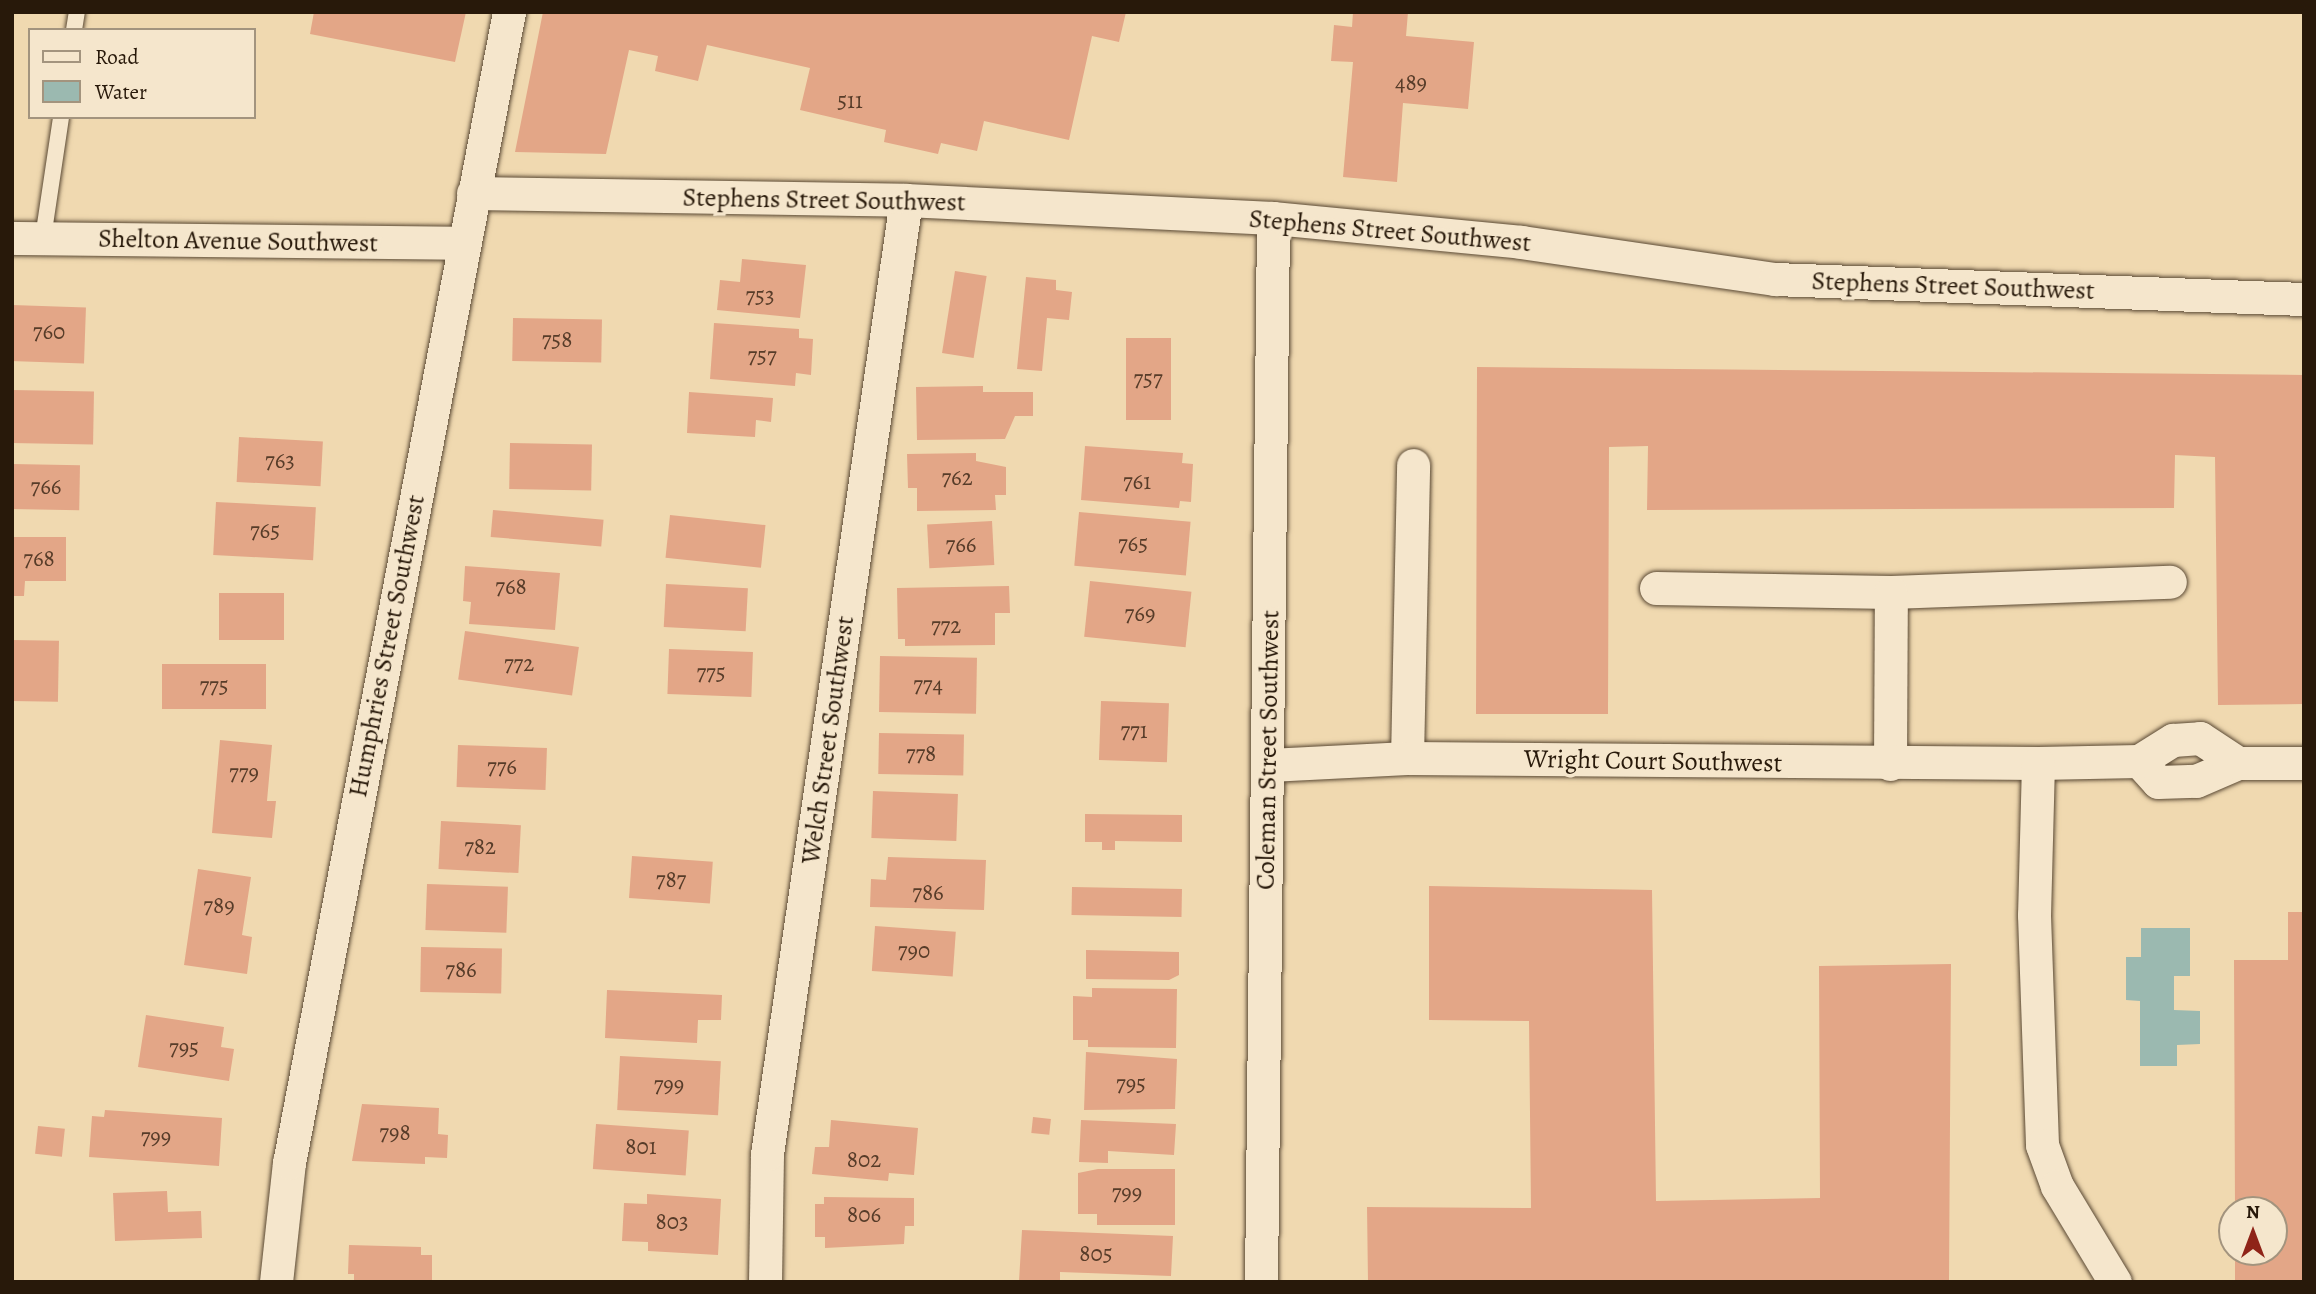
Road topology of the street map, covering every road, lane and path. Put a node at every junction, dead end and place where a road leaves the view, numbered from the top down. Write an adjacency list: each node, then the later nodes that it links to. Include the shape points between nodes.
1 (509, 12): 3 (street, Humphries Street Southwest)
2 (60, 119): 6 (lane)
3 (473, 193): 4 (street, Stephens Street Southwest); 7 (street, Humphries Street Southwest)
4 (906, 200): 5 (street, Stephens Street Southwest); 19 (street, Welch Street Southwest, via 767,1154)
5 (1273, 218): 8 (street, Stephens Street Southwest, via 1521,242 1775,279); 17 (street, Coleman Street Southwest)
6 (28, 238): 7 (street, Shelton Avenue Southwest)
7 (464, 243): 18 (street, Humphries Street Southwest, via 289,1163)
8 (2304, 299)
9 (1413, 465): 13 (street)
10 (2170, 582): 12 (street)
11 (1656, 588): 12 (street)
12 (1891, 592): 16 (street)
13 (1407, 758): 16 (street, Wright Court Southwest); 17 (street, Wright Court Southwest)
14 (2038, 763): 15 (street, Wright Court Southwest, via 2139,761 2158,782 2196,781 2238,763); 16 (street, Wright Court Southwest); 21 (street, via 2034,915 2042,1144 2057,1185)
15 (2304, 763)
16 (1890, 764)
17 (1269, 765): 20 (street, Coleman Street Southwest)
18 (276, 1282)
19 (765, 1282)
20 (1261, 1282)
21 (2115, 1282)

